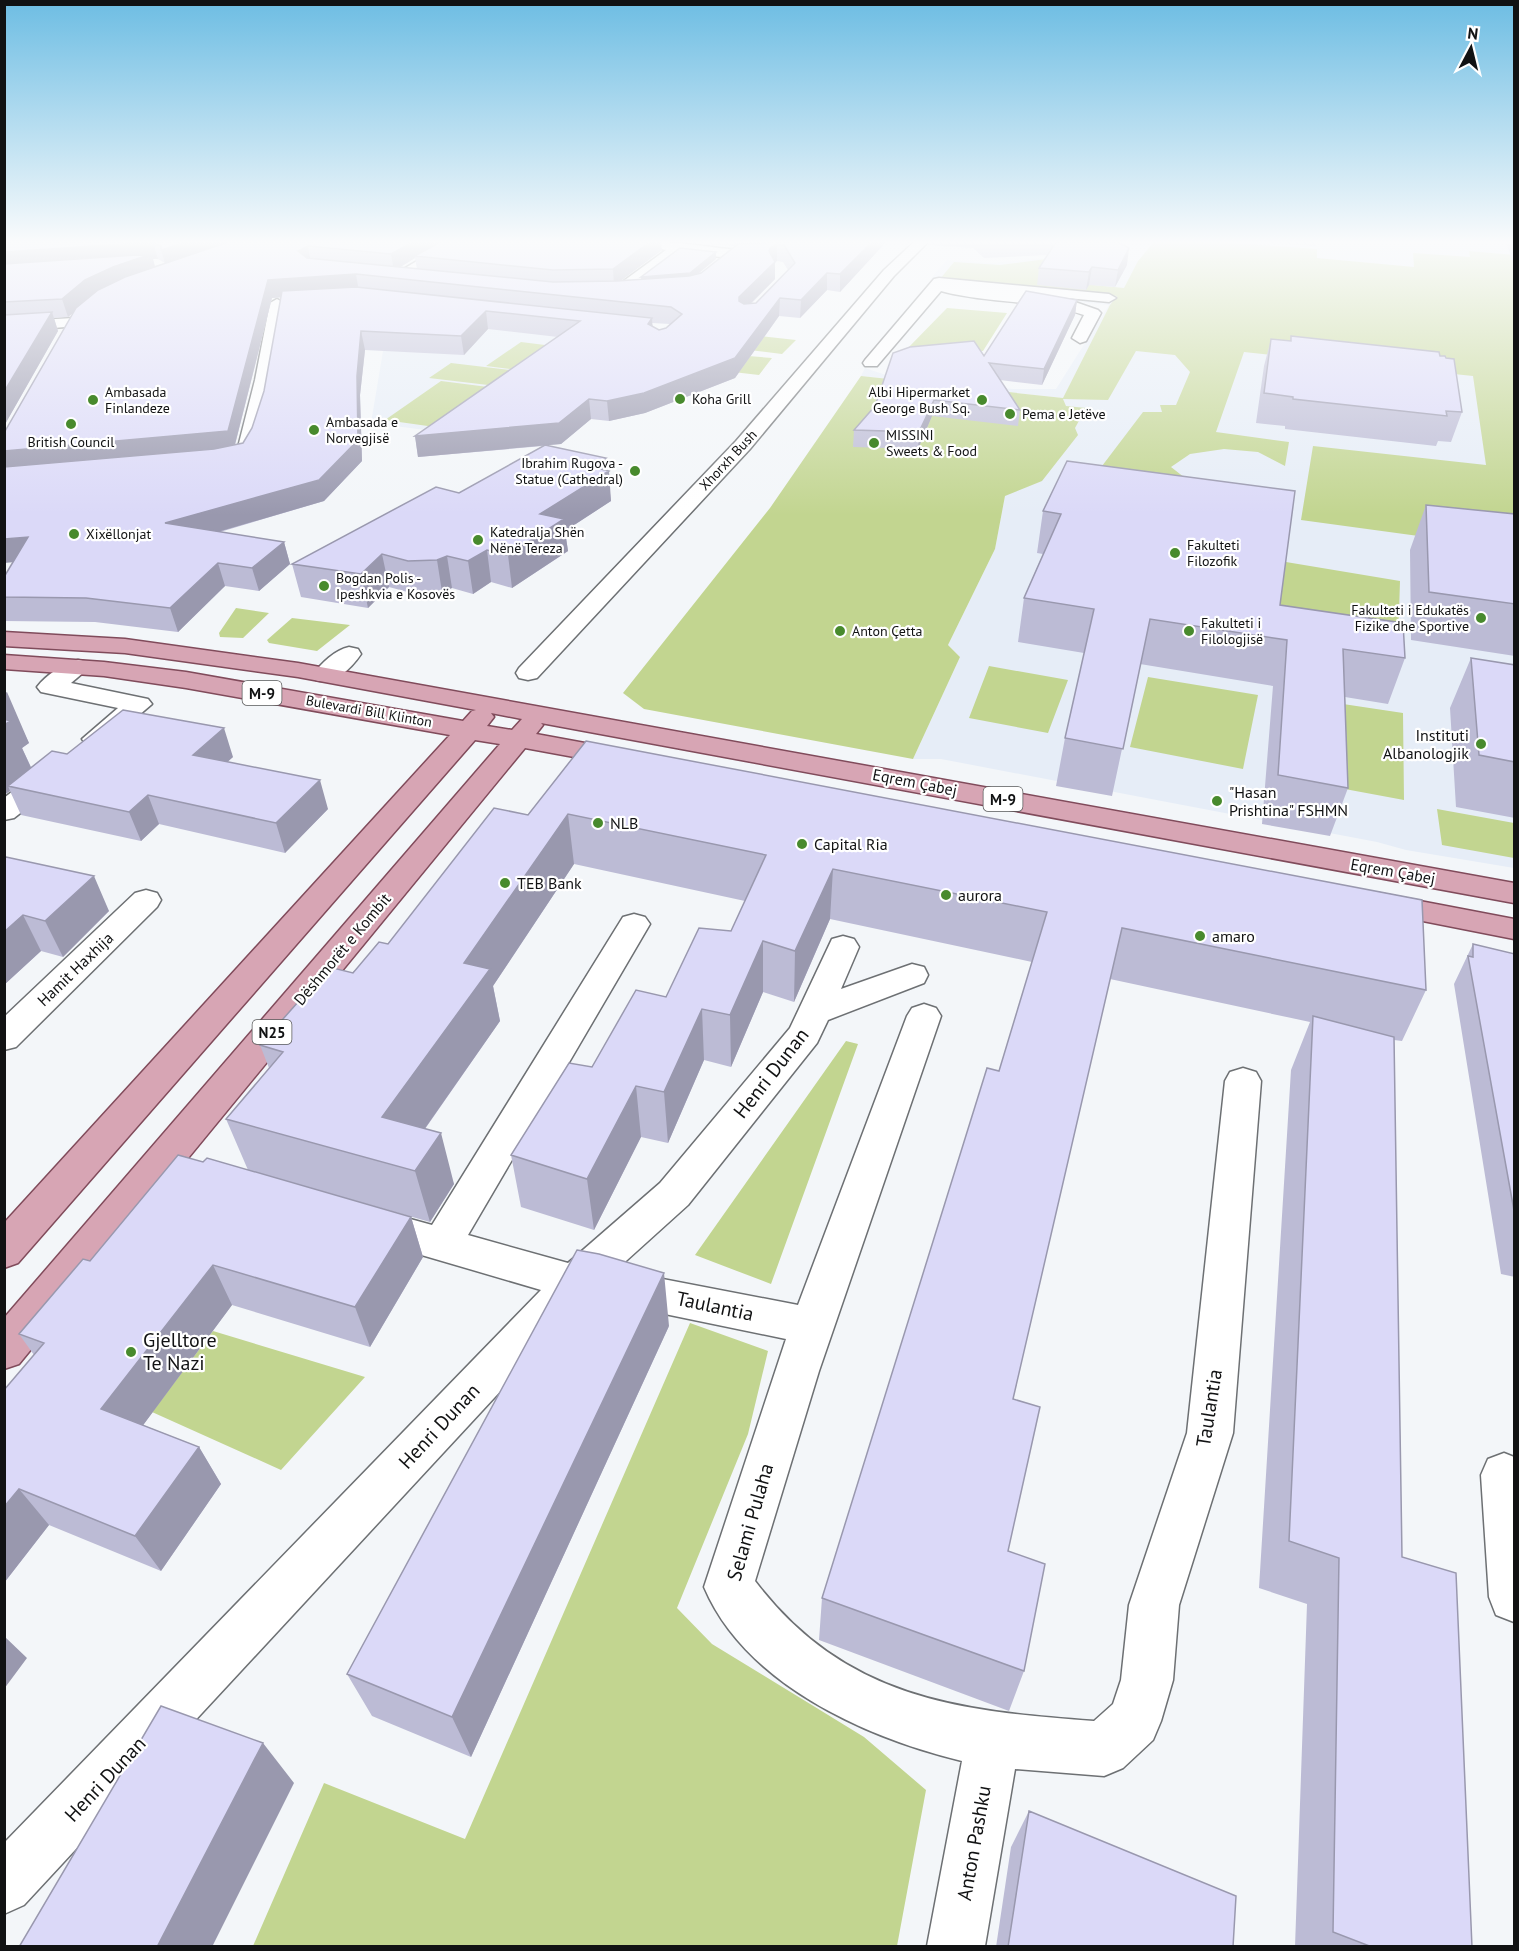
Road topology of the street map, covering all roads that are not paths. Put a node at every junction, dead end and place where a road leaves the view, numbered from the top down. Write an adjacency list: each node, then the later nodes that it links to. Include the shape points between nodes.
1 (69, 333): 7 (street)
2 (277, 333): 9 (street, via 244,451)
3 (838, 333): 14 (street, Xhorxh Bush, via 743,445)
4 (896, 333): 8 (street)
5 (1083, 333): 6 (street)
6 (1080, 338)
7 (62, 344)
8 (871, 363)
9 (212, 455)
10 (4, 639): 15 (main road, Bulevardi Bill Klinton / M-9, via 125,645)
11 (349, 654): 15 (street)
12 (4, 662): 13 (main road, Bulevardi Bill Klinton / M-9)
13 (78, 667): 18 (main road, Bulevardi Bill Klinton / M-9, via 186,680); 21 (street, via 50,687 139,704)
14 (528, 673)
15 (325, 675): 16 (main road, Bulevardi Bill Klinton / M-9)
16 (492, 704): 17 (main road, Eqrem Çabej / M-9); 18 (main road)
17 (540, 713): 19 (main road, Dëshmorët e Kombit / N25); 22 (main road, Eqrem Çabej / M-9)
18 (469, 730): 19 (main road, Bulevardi Bill Klinton / M-9); 37 (main road)
19 (518, 739): 20 (main road, M-9); 33 (main road, Dëshmorët e Kombit / N25)
20 (643, 762)
21 (4, 812)
22 (1515, 893)
23 (1350, 898): 26 (main road, Eqrem Çabej)
24 (146, 900): 31 (street, Hamit Haxhija)
25 (634, 924): 36 (street)
26 (1515, 929)
27 (843, 947): 29 (street, Henri Dunan)
28 (912, 975): 29 (street)
29 (815, 1012): 38 (street, Henri Dunan, via 805,1034 674,1194)
30 (924, 1016): 39 (street)
31 (4, 1038)
32 (1243, 1081): 44 (street, Taulantia, via 1210,1433 1154,1605 1147,1680 1134,1721)
33 (162, 1163): 34 (street); 40 (main road, Dëshmorët e Kombit / N25)
34 (202, 1174)
35 (339, 1215): 36 (street, Taulantia)
36 (441, 1245): 38 (street, Taulantia)
37 (4, 1251)
38 (575, 1282): 39 (street, Taulantia); 45 (street, Henri Dunan)
39 (810, 1326): 43 (street, Selami Pulaha, via 729,1587 758,1624 809,1670 870,1705 929,1727)
40 (4, 1350)
41 (1504, 1475): 42 (street)
42 (1515, 1597)
43 (993, 1740): 44 (street, Selami Pulaha); 46 (street, Anton Pashku)
44 (1104, 1749)
45 (5, 1885)
46 (956, 1947)

